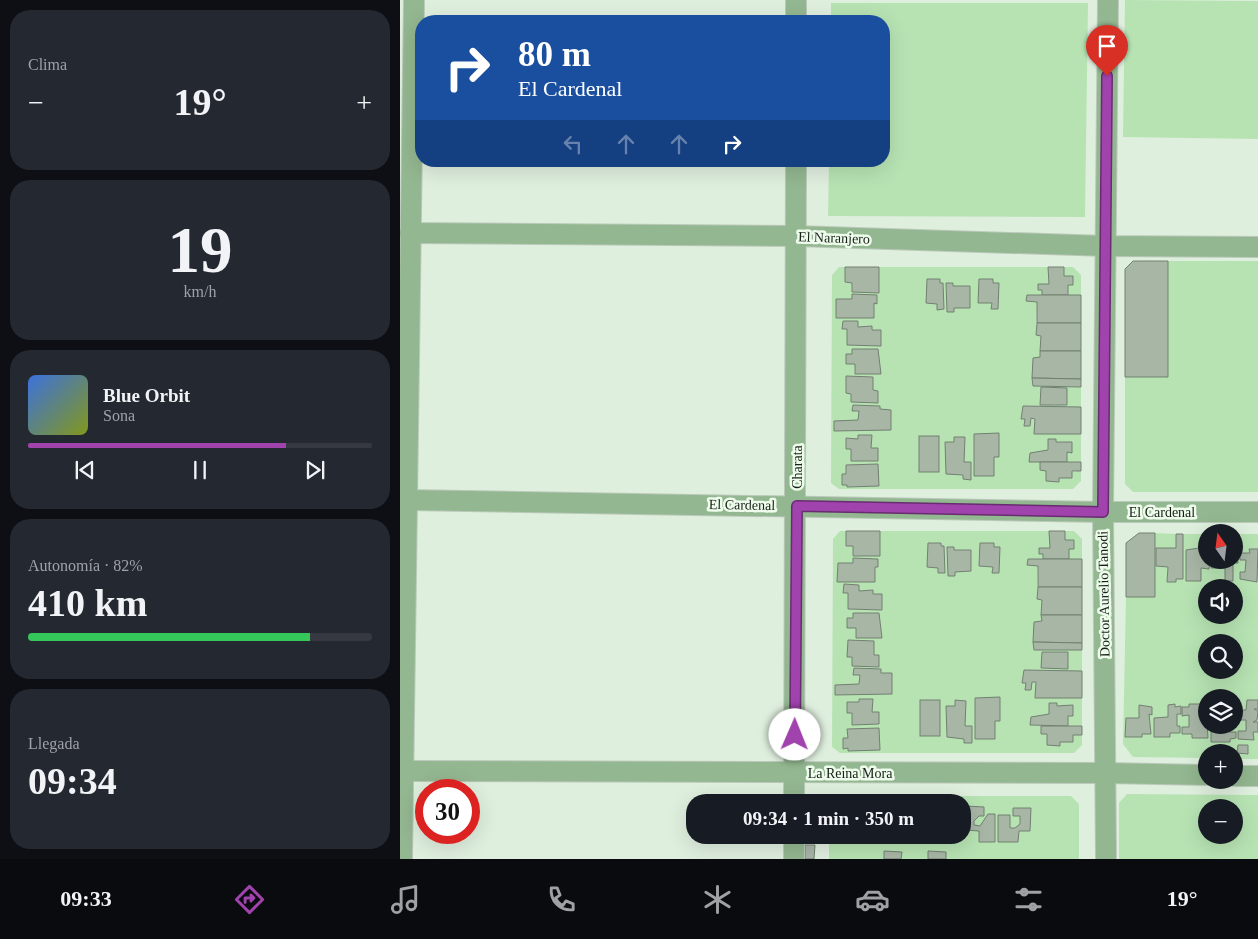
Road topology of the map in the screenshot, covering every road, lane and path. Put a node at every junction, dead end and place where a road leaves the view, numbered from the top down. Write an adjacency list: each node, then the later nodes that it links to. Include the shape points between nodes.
1 (414, 0): 4 (street)
2 (796, 0): 5 (street)
3 (1108, 0): 10 (street, Doctor Aurelio Tanodi)
4 (416, 15)
5 (796, 15)
6 (415, 83): 8 (street)
7 (796, 167): 9 (street, Charata)
8 (410, 233): 9 (street, El Naranjero); 12 (street)
9 (796, 236): 10 (street, El Naranjero); 14 (street, Charata)
10 (1106, 246): 11 (street, El Naranjero); 15 (street, Doctor Aurelio Tanodi)
11 (1258, 248)
12 (404, 346): 13 (street)
13 (407, 500): 14 (street, El Cardenal); 17 (street)
14 (797, 506): 15 (street, El Cardenal); 19 (street, Charata)
15 (1103, 512): 16 (street, El Cardenal); 20 (street, Doctor Aurelio Tanodi)
16 (1258, 512)
17 (402, 710): 18 (street)
18 (403, 772): 19 (street, La Reina Mora); 26 (street)
19 (795, 773): 20 (street, La Reina Mora); 24 (street, Charata)
20 (1106, 773): 21 (street, La Reina Mora); 28 (street, Doctor Aurelio Tanodi)
21 (1198, 775)
22 (1243, 776): 23 (street)
23 (1258, 776)
24 (794, 794)
25 (794, 844): 27 (street)
26 (402, 859)
27 (794, 859)
28 (1106, 859)

